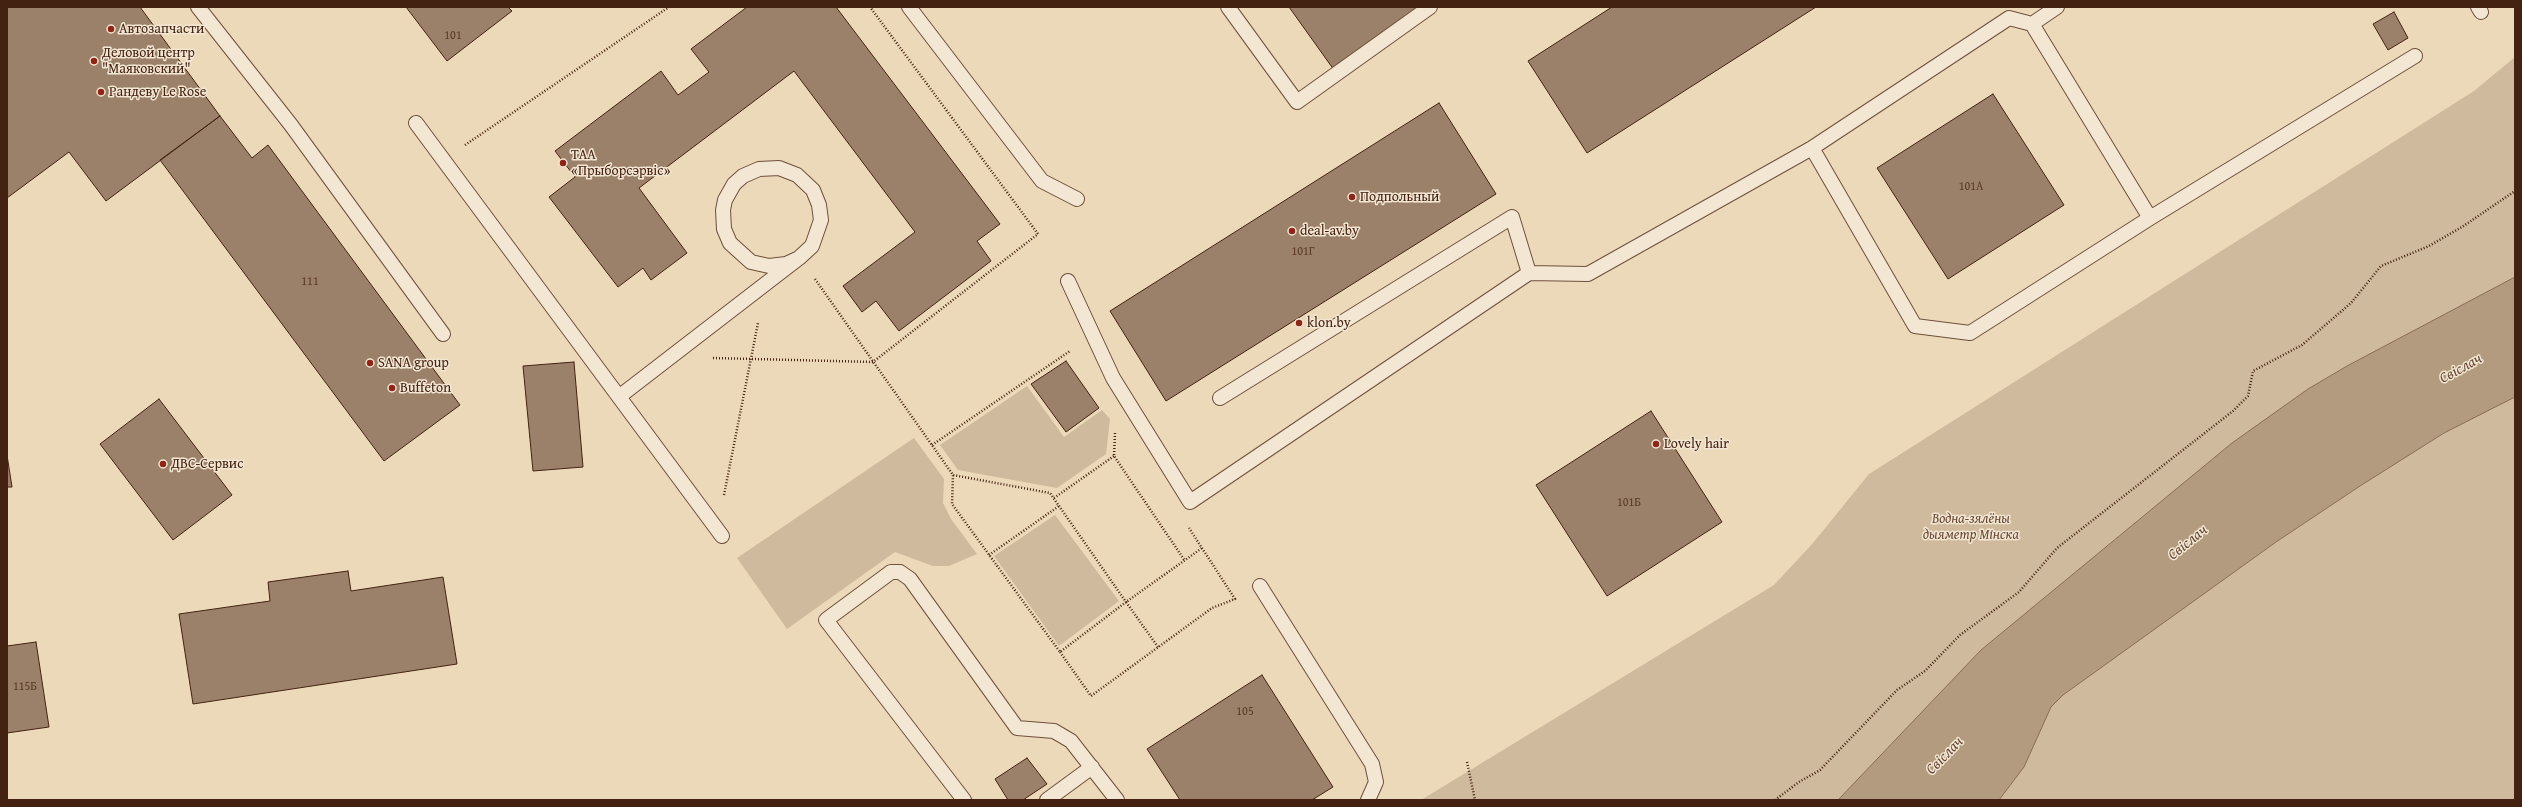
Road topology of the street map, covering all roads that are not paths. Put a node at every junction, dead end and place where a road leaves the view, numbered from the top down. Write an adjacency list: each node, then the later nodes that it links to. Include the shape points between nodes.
1 (198, 7): 15 (lane, via 290,126)
2 (909, 7): 10 (lane, via 1042,181)
3 (1228, 7): 4 (lane, via 1297,102)
4 (1430, 7)
5 (2057, 7): 6 (lane)
6 (2032, 24): 9 (lane, via 2009,18); 11 (lane)
7 (2415, 56): 11 (lane)
8 (416, 123): 16 (lane)
9 (1812, 148): 11 (lane, via 1916,326 1970,333); 13 (lane, via 1588,274)
10 (1077, 199)
11 (2150, 218)
12 (799, 258): 12 (lane, via 812,246 821,220 813,190 798,174 779,168 759,169 743,176 734,184 725,200 723,210 724,229 730,243 751,262 769,266 786,264); 16 (lane)
13 (1529, 273): 14 (lane, via 1190,502 1113,378); 17 (lane, via 1512,217)
14 (1068, 281)
15 (443, 334)
16 (620, 396): 18 (lane)
17 (1220, 398)
18 (720, 533)
19 (1260, 586): 24 (lane, via 1372,764 1376,782)
20 (1092, 767): 21 (lane, via 1071,742 1054,732 1017,728 910,579 900,572 891,572 826,620); 22 (lane); 23 (lane)
21 (964, 800)
22 (1047, 800)
23 (1116, 800)
24 (1368, 800)

